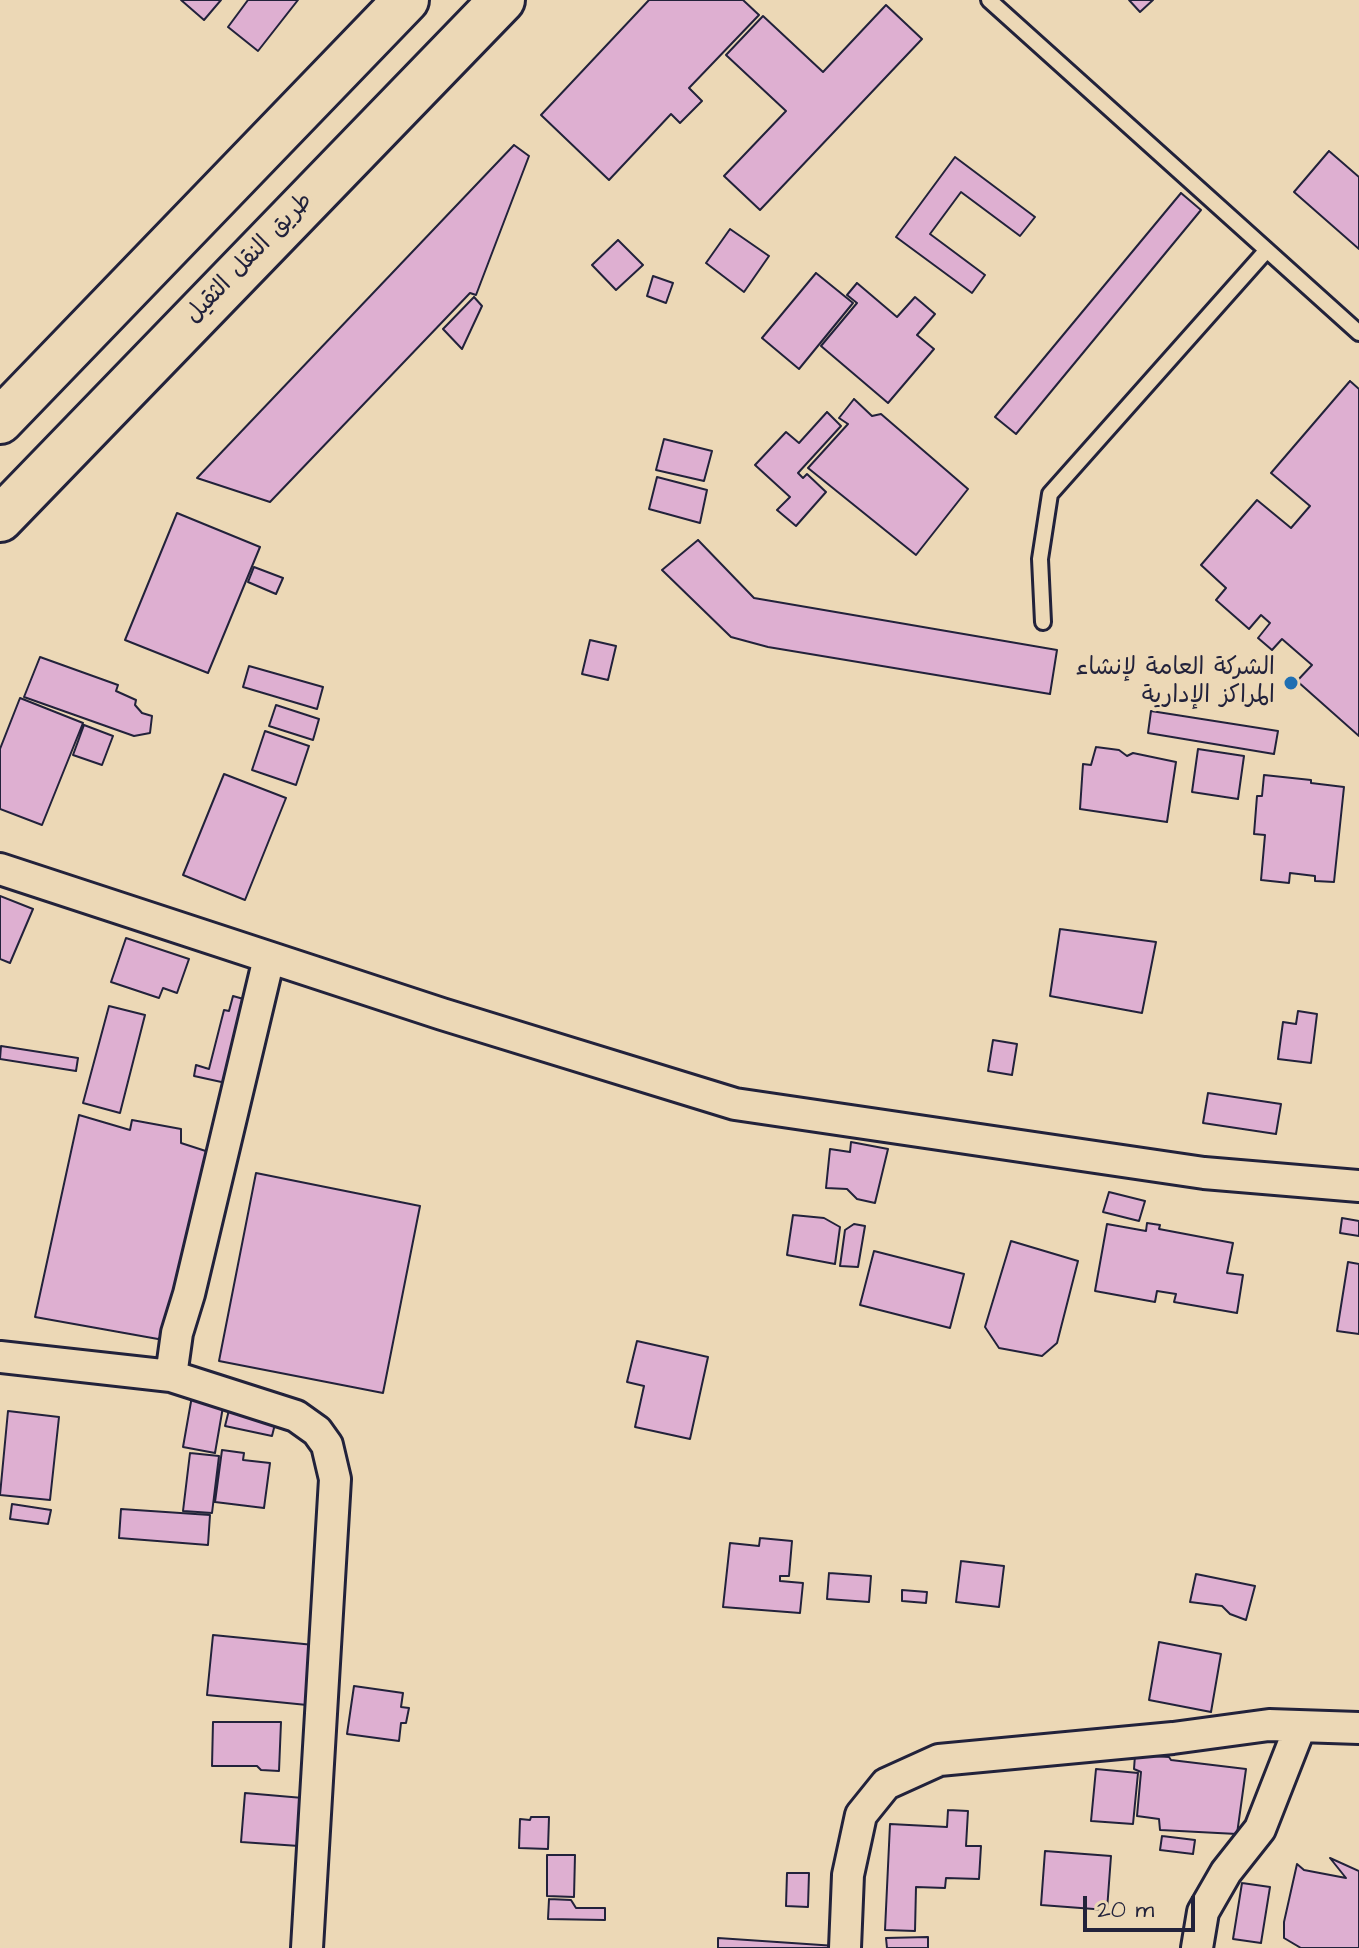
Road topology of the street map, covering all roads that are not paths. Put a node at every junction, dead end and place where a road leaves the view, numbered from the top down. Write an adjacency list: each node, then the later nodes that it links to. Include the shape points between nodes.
1 (406, 0): 6 (highway)
2 (502, 0): 7 (highway, طريق النقل الثقيل)
3 (989, 0): 4 (lane)
4 (1266, 251): 5 (lane); 8 (lane, via 1050,494 1040,559)
5 (1359, 333)
6 (0, 421)
7 (0, 519)
8 (1043, 622)
9 (0, 869): 10 (street)
10 (269, 958): 11 (street, via 735,1104 1204,1173); 13 (street)
11 (1359, 1186)
12 (0, 1357): 13 (street)
13 (171, 1376): 16 (street, via 296,1416 327,1445 335,1479)
14 (1300, 1727): 15 (street); 17 (street, via 1269,1725 939,1760 886,1784 861,1815 848,1875); 18 (street, via 1260,1829 1203,1912)
15 (1359, 1728)
16 (307, 1948)
17 (845, 1948)
18 (1197, 1948)

